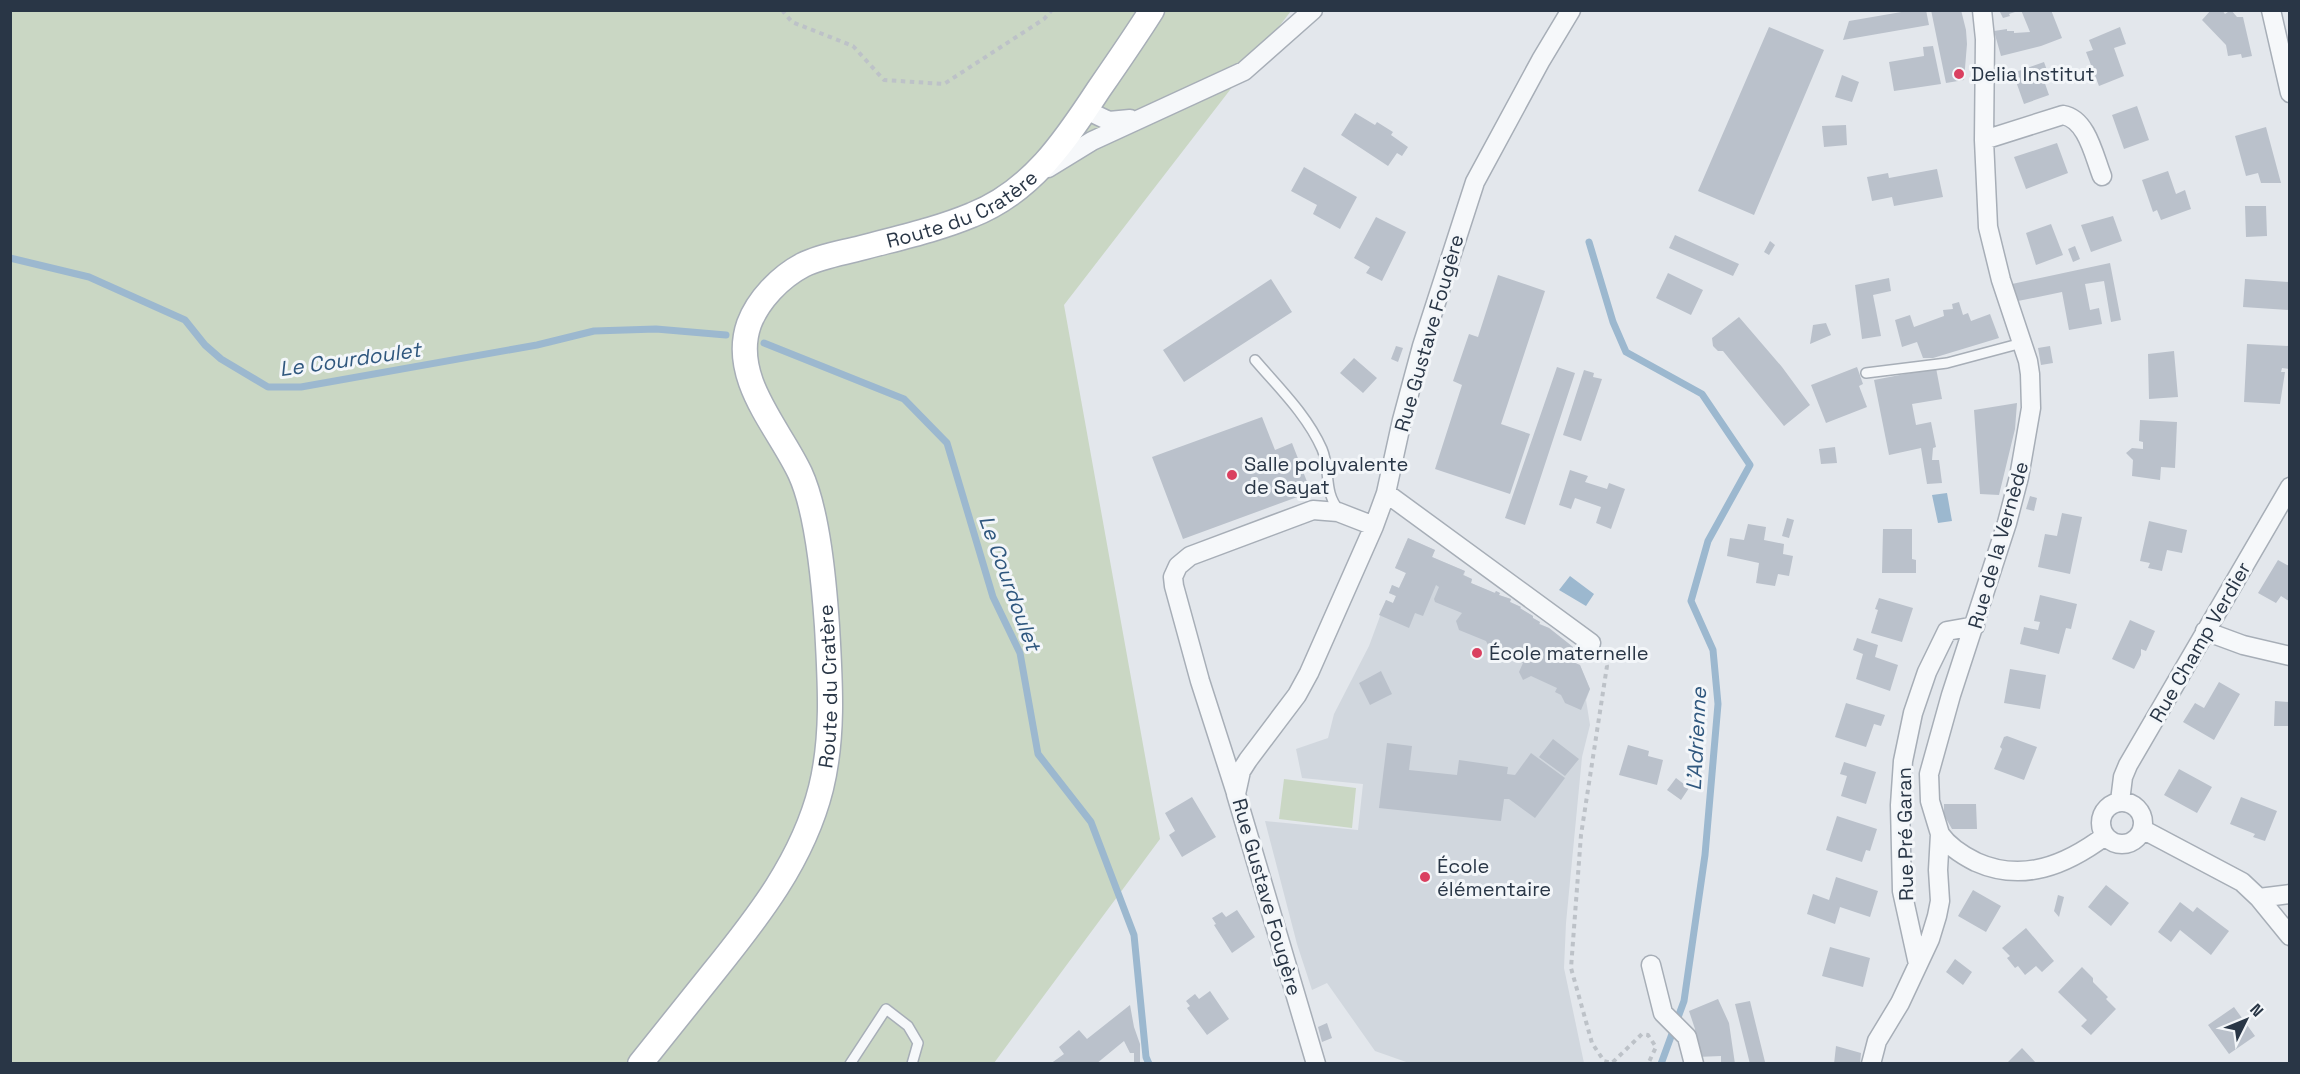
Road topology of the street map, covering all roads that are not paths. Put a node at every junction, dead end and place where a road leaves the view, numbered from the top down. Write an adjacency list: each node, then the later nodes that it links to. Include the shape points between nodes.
1 (1152, 10): 7 (main road, Route du Cratère)
2 (1313, 10): 8 (street, via 1244,71)
3 (1571, 10): 16 (street, Rue Gustave Fougère, via 1475,182 1412,381)
4 (1982, 10): 9 (street, Rue de la Vernède)
5 (2271, 10): 6 (street)
6 (2289, 93)
7 (1086, 110): 8 (street, via 1109,121); 11 (main road, Route du Cratère, via 1047,162)
8 (1158, 111): 11 (street, via 1092,141)
9 (1984, 140): 10 (street, via 2063,115 2071,116 2084,130); 12 (street, Rue de la Vernède, via 1988,227)
10 (2102, 176)
11 (1020, 188): 33 (main road, Route du Cratère, via 991,207 959,220 803,265 770,292 750,322 745,348 751,380 800,475 813,521 829,657 827,753 809,824 783,879)
12 (2022, 343): 14 (lane, via 1947,363); 19 (street, Rue de la Vernède, via 2031,382 2024,453)
13 (1255, 360): 17 (lane, via 1313,430 1323,452 1329,493)
14 (1866, 373)
15 (2289, 487): 20 (street, Rue Champ Verdier)
16 (1386, 493): 18 (street, Rue Gustave Fougère); 21 (street)
17 (1346, 515): 18 (street); 23 (street, via 1313,510 1190,556 1178,566 1173,577 1200,681)
18 (1374, 526): 23 (street, Rue Gustave Fougère, via 1309,673 1244,765)
19 (1975, 626): 26 (street, Rue de la Vernède, via 1929,774 1930,801); 31 (street, Rue Pré Garan, via 1947,631 1913,713 1903,761 1902,891)
20 (2205, 632): 22 (street); 24 (street, Rue Champ Verdier, via 2128,765)
21 (1591, 643)
22 (2289, 656)
23 (1236, 794): 36 (street, Rue Gustave Fougère)
24 (2120, 801): 25 (street, via 2140,811); 27 (street, via 2102,815 2100,827)
25 (2142, 829): 27 (street, via 2137,838 2125,844 2111,842); 29 (street, via 2232,876)
26 (1940, 834): 27 (street, via 1946,843 1969,858 2018,872 2064,862); 31 (street, Rue de la Vernède, via 1940,900 1930,939)
27 (2104, 836)
28 (2289, 894): 29 (street)
29 (2259, 898): 30 (street)
30 (2289, 936)
31 (1918, 964): 38 (street, Rue de la Vernède, via 1877,1041)
32 (1651, 965): 37 (street, via 1663,1014 1688,1037)
33 (640, 1064)
34 (850, 1064): 35 (lane, via 886,1009 908,1026 918,1043)
35 (912, 1064)
36 (1316, 1064)
37 (1694, 1064)
38 (1871, 1064)

